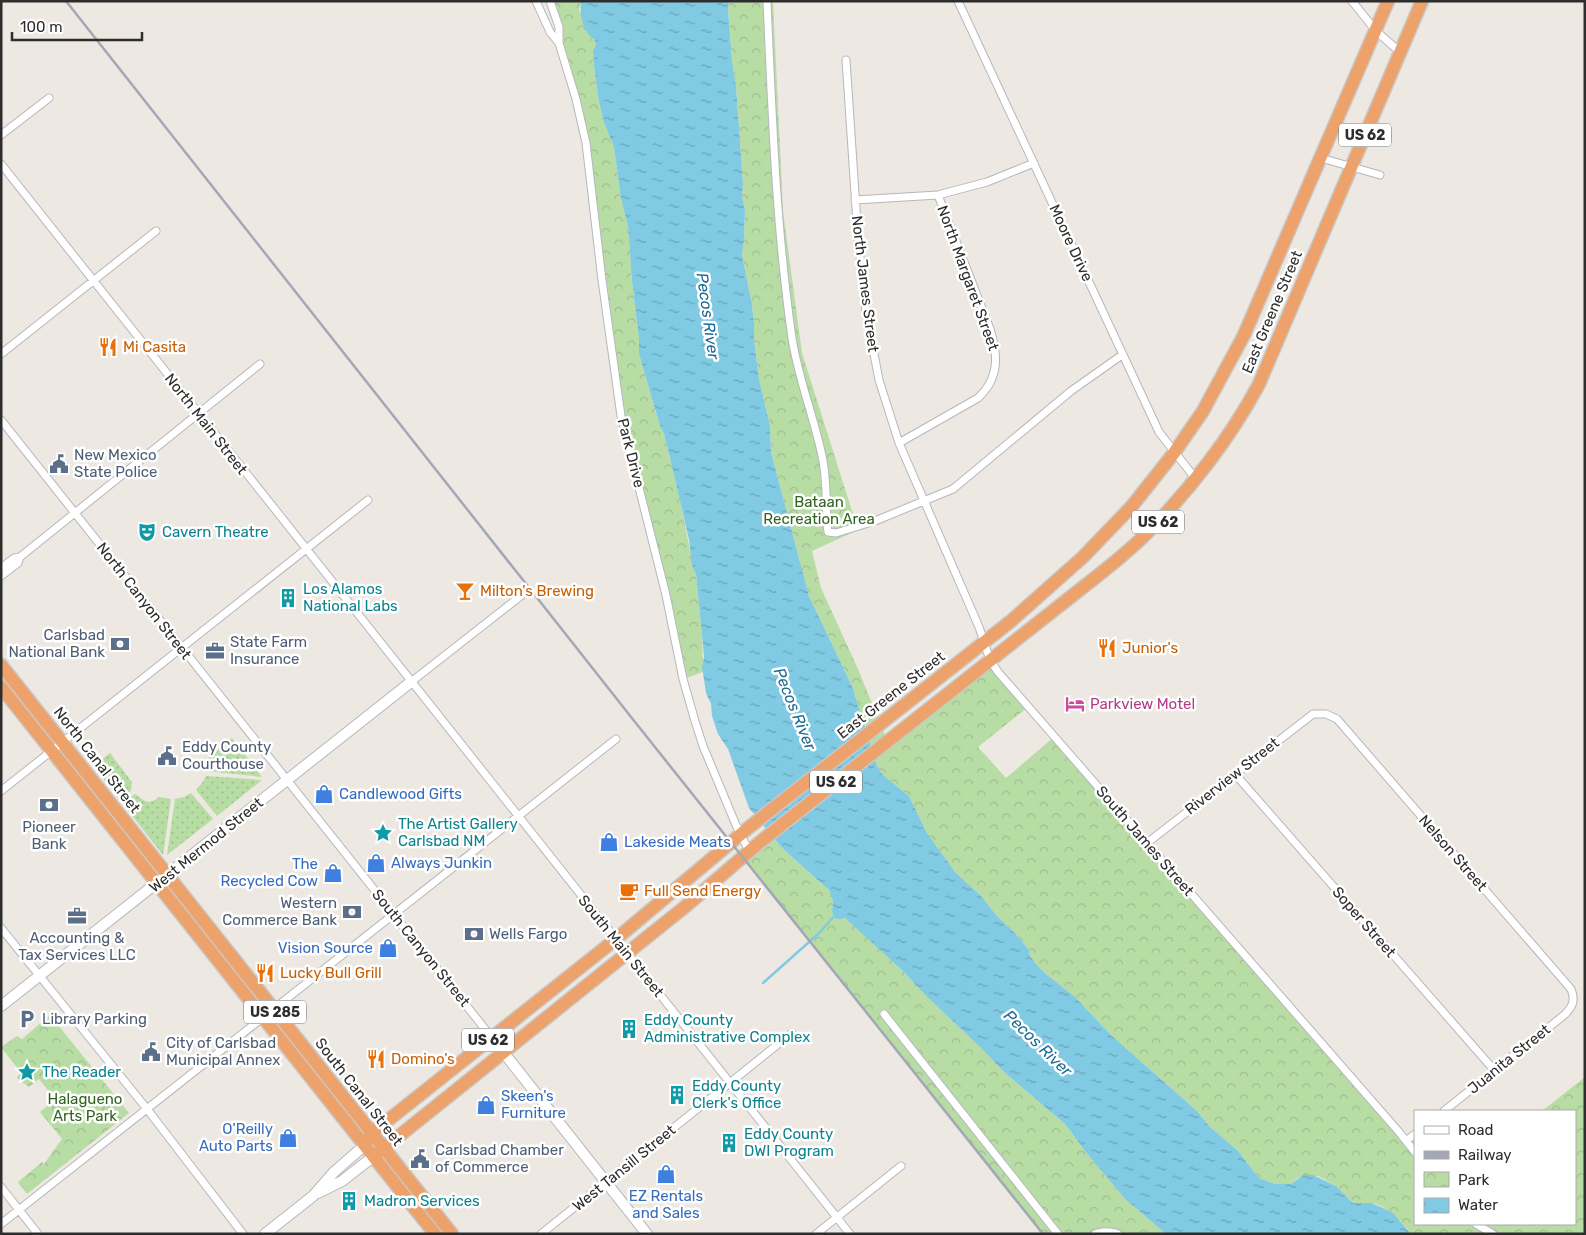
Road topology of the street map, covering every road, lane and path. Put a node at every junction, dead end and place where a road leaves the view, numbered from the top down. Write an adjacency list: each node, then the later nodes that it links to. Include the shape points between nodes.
1 (536, 1): 9 (street, Park Drive, via 550,32)
2 (550, 1): 9 (street, Park Drive, via 559,27)
3 (768, 1): 32 (street, via 778,211 792,340 822,457 827,529 836,533 856,528)
4 (958, 1): 15 (street, Moore Drive)
5 (1352, 1): 8 (street)
6 (1388, 1): 8 (highway, East Greene Street / US 62)
7 (1422, 1): 10 (highway, East Greene Street / US 62)
8 (1376, 31): 10 (street); 14 (highway, East Greene Street / US 62)
9 (559, 43): 55 (street, Park Drive, via 586,143 621,416 666,595 686,693 703,746)
10 (1400, 52): 17 (highway, East Greene Street / US 62)
11 (846, 60): 20 (street, North James Street)
12 (49, 98): 13 (street)
13 (1, 135)
14 (1321, 158): 17 (street); 29 (highway, East Greene Street / US 62, via 1244,335 1203,411)
15 (1034, 163): 19 (street, via 987,182); 24 (street, Moore Drive)
16 (1, 164): 22 (street, North Main Street)
17 (1351, 167): 18 (street); 30 (highway, East Greene Street / US 62, via 1260,384 1231,432)
18 (1380, 175)
19 (938, 195): 20 (street); 28 (street, North Margaret Street, via 990,329 997,361 991,381 978,398)
20 (855, 200): 28 (street, North James Street, via 872,346)
21 (156, 231): 22 (street)
22 (94, 280): 23 (street); 26 (street, North Main Street)
23 (1, 354)
24 (1122, 355): 29 (street, Moore Drive, via 1159,432); 32 (street, via 1071,391 953,488)
25 (260, 364): 26 (street)
26 (198, 414): 33 (street); 34 (street, North Main Street)
27 (1, 420): 33 (street, North Canyon Street)
28 (899, 443): 32 (street, North James Street)
29 (1174, 453): 30 (street, Moore Drive); 37 (highway, East Greene Street / US 62, via 1132,506)
30 (1195, 478): 39 (highway, East Greene Street / US 62, via 1146,534)
31 (368, 500): 34 (street)
32 (923, 501): 41 (street, South James Street)
33 (75, 514): 35 (street); 42 (street, North Canyon Street)
34 (305, 549): 42 (street); 45 (street, North Main Street)
35 (20, 557): 36 (street); 38 (street, via 18,563)
36 (1, 568)
37 (1069, 570): 39 (highway); 41 (highway, East Greene Street / US 62)
38 (1, 576)
39 (1082, 588): 43 (highway, East Greene Street / US 62)
40 (522, 595): 45 (street)
41 (984, 642): 43 (street, South James Street); 55 (highway, East Greene Street / US 62)
42 (181, 647): 49 (street); 52 (street, North Canyon Street)
43 (990, 660): 56 (street, South James Street); 57 (highway, East Greene Street / US 62)
44 (1, 665): 49 (highway, North Canal Street / US 285)
45 (411, 682): 52 (street, West Mermod Street); 54 (street, South Main Street)
46 (1, 687): 50 (highway, North Canal Street / US 285)
47 (1320, 713): 51 (street, Riverview Street, via 1306,719); 65 (street, Nelson Street, via 1337,719 1571,989)
48 (616, 739): 54 (street)
49 (62, 742): 50 (street); 58 (highway, North Canal Street / US 285)
50 (51, 750): 53 (street); 59 (highway, North Canal Street / US 285)
51 (1235, 774): 56 (street, Riverview Street); 72 (street, Soper Street)
52 (286, 781): 58 (street, West Mermod Street); 60 (street, South Canyon Street)
53 (1, 791)
54 (518, 816): 60 (street); 62 (street, South Main Street)
55 (741, 834): 57 (street, Park Drive); 62 (highway, East Greene Street / US 62)
56 (1147, 843): 78 (street, South James Street)
57 (749, 851): 63 (highway, East Greene Street / US 62)
58 (167, 876): 59 (street, West Mermod Street); 67 (highway, South Canal Street / US 285)
59 (157, 884): 64 (street, West Mermod Street); 67 (highway, South Canal Street / US 285)
60 (394, 914): 67 (street); 70 (street, South Canyon Street)
61 (1, 928): 64 (street)
62 (616, 939): 63 (street, South Main Street); 70 (highway, US 62)
63 (627, 953): 71 (highway, US 62); 73 (street, South Main Street)
64 (40, 976): 66 (street, West Mermod Street); 74 (street)
65 (1573, 1004): 72 (street, Juanita Street)
66 (1, 1006)
67 (268, 1013): 74 (street); 76 (highway, South Canal Street / US 285); 79 (highway, South Canal Street / US 285)
68 (884, 1014): 99 (street)
69 (792, 1033): 73 (street, West Tansill Street)
70 (492, 1038): 71 (street, South Canyon Street); 76 (highway, US 62)
71 (504, 1053): 81 (highway, US 62); 83 (street, South Canyon Street)
72 (1494, 1070): 75 (street, Juanita Street)
73 (730, 1083): 83 (street, West Tansill Street); 87 (street, South Main Street)
74 (147, 1109): 86 (street); 91 (street)
75 (1445, 1110)
76 (372, 1133): 79 (highway, US 62); 81 (highway, South Canal Street / US 285)
77 (1414, 1135): 78 (street)
78 (1407, 1140): 80 (street, South James Street)
79 (365, 1145): 81 (highway, South Canal Street); 85 (street)
80 (1414, 1150)
81 (379, 1152): 85 (street, via 342,1181); 93 (highway, South Canal Street); 94 (highway, South Canal Street)
82 (901, 1166): 87 (street)
83 (606, 1182): 95 (street, West Tansill Street); 96 (street, South Canyon Street)
84 (1, 1187): 86 (street)
85 (313, 1196): 92 (street)
86 (20, 1210): 88 (street); 90 (street)
87 (836, 1218): 97 (street); 98 (street, South Main Street)
88 (1, 1224)
89 (1478, 1225): 102 (street)
90 (38, 1234)
91 (243, 1234)
92 (265, 1234)
93 (436, 1234)
94 (452, 1234)
95 (541, 1234)
96 (647, 1234)
97 (816, 1234)
98 (850, 1234)
99 (1058, 1234)
100 (1095, 1234): 101 (street)
101 (1118, 1234)
102 (1493, 1234)

